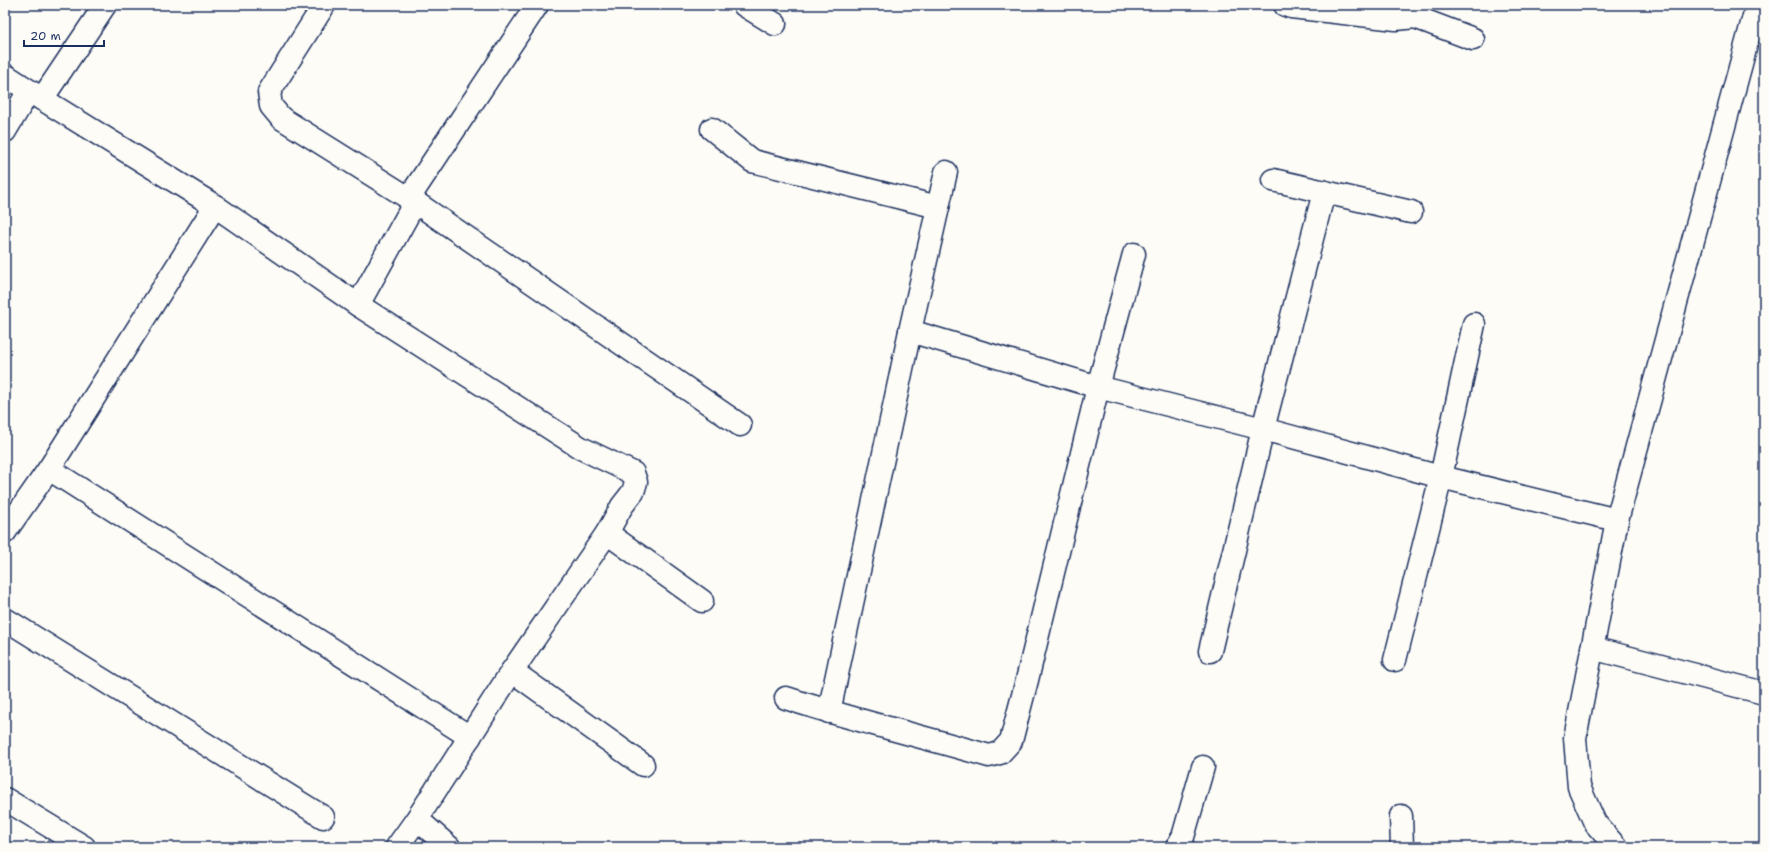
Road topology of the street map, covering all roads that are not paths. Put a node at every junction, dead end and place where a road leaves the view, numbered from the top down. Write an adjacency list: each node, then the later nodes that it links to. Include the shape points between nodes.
1 (106, 5): 11 (street)
2 (324, 5): 17 (street, via 269,92 271,106 281,118)
3 (537, 5): 17 (street)
4 (744, 5): 8 (street)
5 (1285, 5): 7 (street, via 1396,19)
6 (1757, 5): 30 (street)
7 (1417, 11): 9 (street)
8 (775, 24)
9 (1472, 39)
10 (5, 75): 11 (street)
11 (35, 95): 13 (street); 18 (street)
12 (712, 129): 19 (street, via 752,161)
13 (5, 131)
14 (946, 172): 19 (street)
15 (1273, 180): 16 (street)
16 (1324, 192): 20 (street); 27 (street)
17 (412, 200): 22 (street); 26 (street)
18 (215, 206): 22 (street); 28 (street)
19 (938, 207): 24 (street)
20 (1411, 212)
21 (1134, 254): 25 (street)
22 (358, 305): 32 (street, via 581,448 633,473 636,482 633,492)
23 (1474, 324): 29 (street)
24 (910, 331): 25 (street); 41 (street)
25 (1098, 387): 27 (street); 41 (street, via 1011,741 1000,753 989,756)
26 (740, 425)
27 (1263, 429): 29 (street); 36 (street)
28 (49, 469): 31 (street); 42 (street)
29 (1441, 477): 30 (street); 37 (street)
30 (1617, 520): 35 (street)
31 (5, 532)
32 (607, 533): 33 (street); 38 (street)
33 (702, 600)
34 (5, 619): 47 (street)
35 (1592, 648): 39 (street); 54 (street, via 1575,738 1579,787 1595,823)
36 (1210, 651)
37 (1395, 660)
38 (512, 671): 42 (street); 43 (street)
39 (1764, 693)
40 (786, 698): 41 (street)
41 (829, 712)
42 (470, 737): 48 (street)
43 (643, 765)
44 (1203, 767): 52 (street, via 1184,837)
45 (5, 799): 49 (street)
46 (1402, 816): 53 (street)
47 (323, 817)
48 (417, 819): 50 (street); 51 (street)
49 (84, 847)
50 (397, 847)
51 (449, 847)
52 (1177, 847)
53 (1402, 847)
54 (1616, 847)

